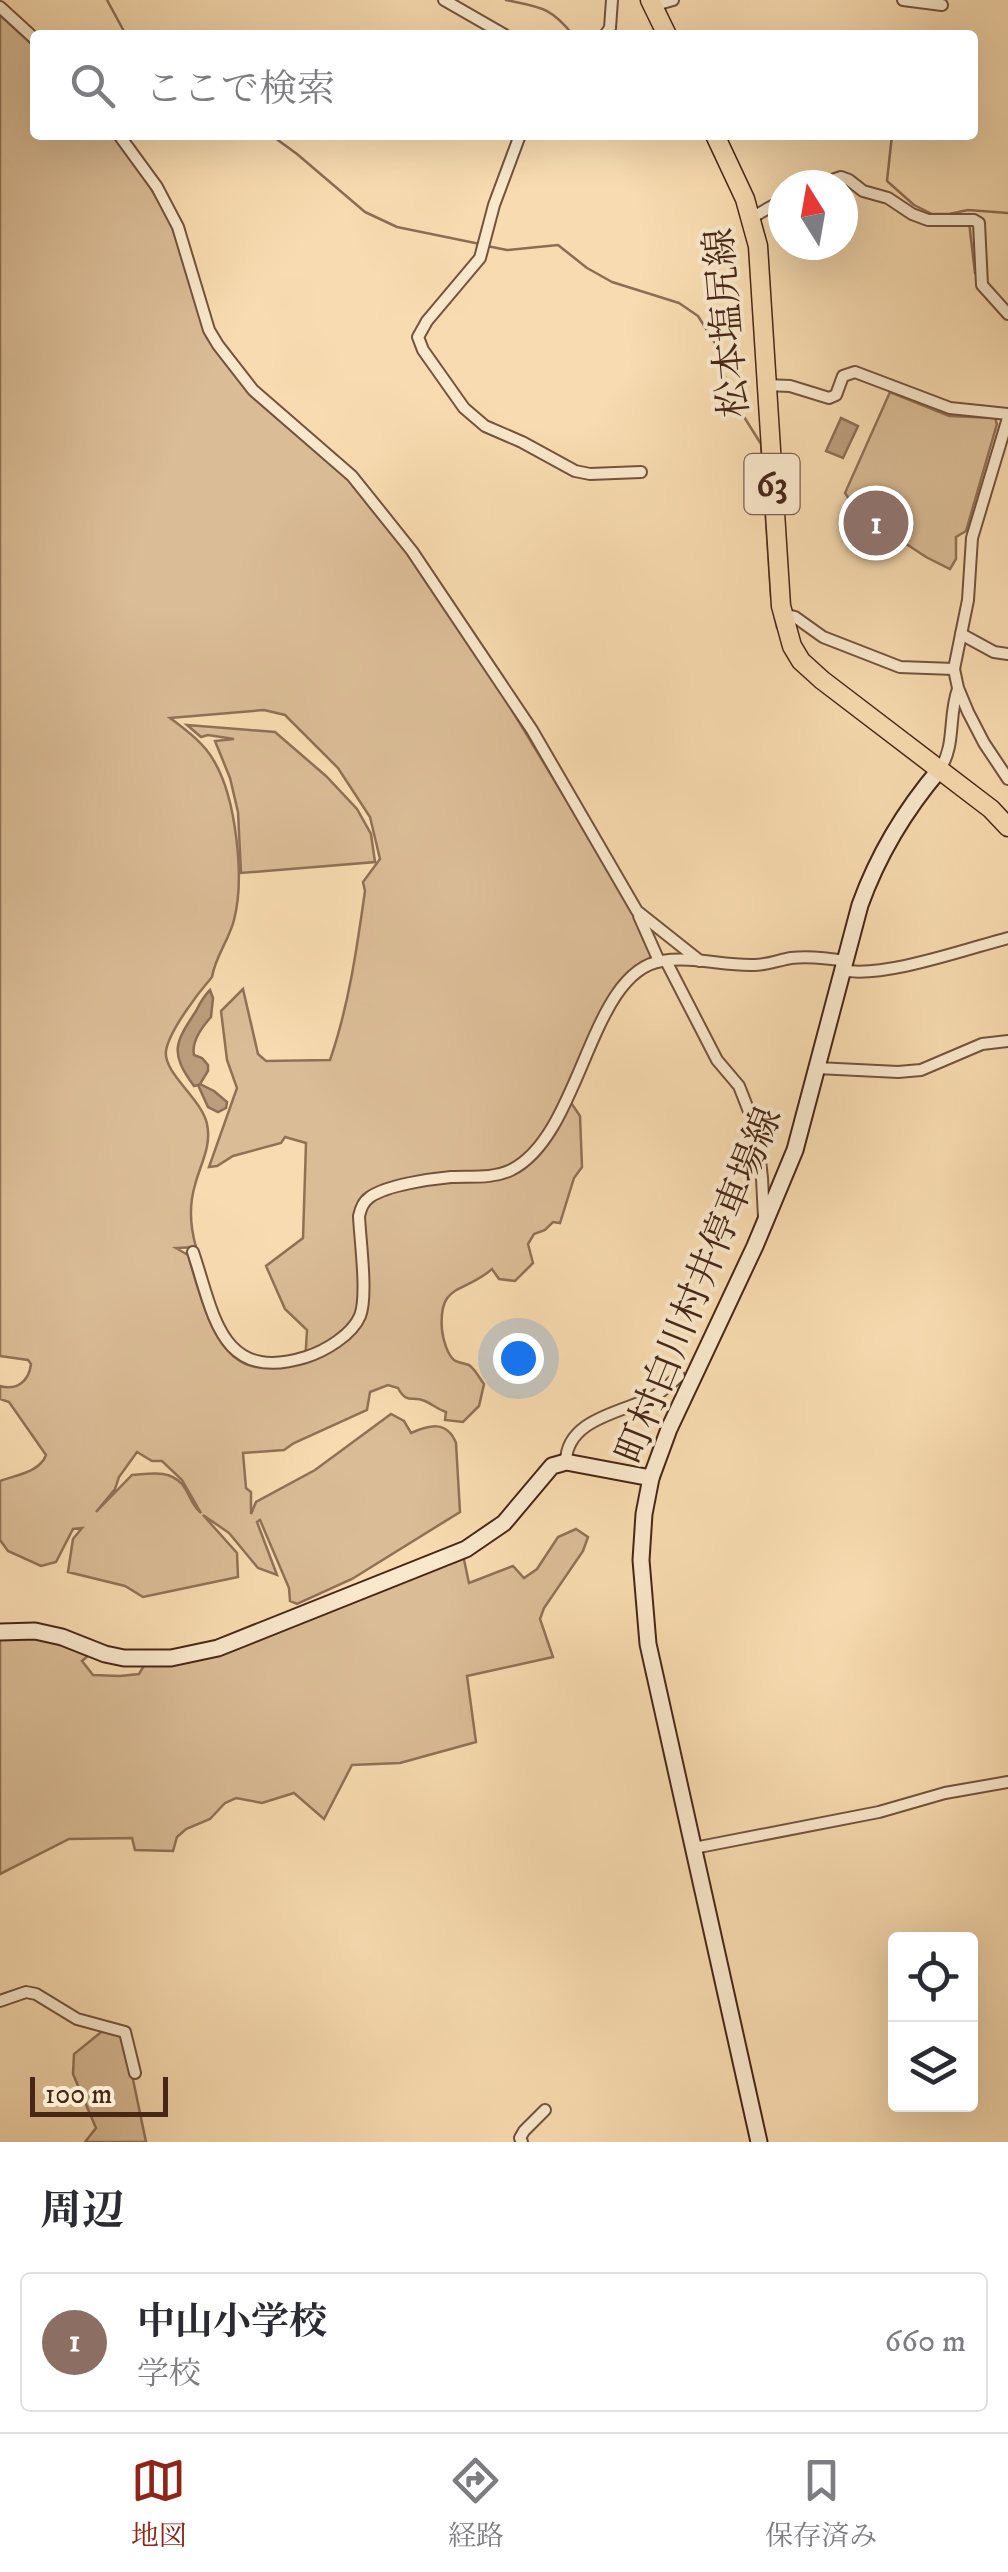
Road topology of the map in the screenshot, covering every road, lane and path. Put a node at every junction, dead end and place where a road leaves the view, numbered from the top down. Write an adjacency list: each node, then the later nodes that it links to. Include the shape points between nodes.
1 (444, 0): 8 (street)
2 (612, 0): 9 (street)
3 (673, 0): 5 (street)
4 (903, 0): 6 (street)
5 (651, 3): 10 (main road)
6 (942, 4)
7 (0, 8): 11 (street)
8 (497, 30)
9 (609, 30)
10 (664, 30)
11 (30, 35)
12 (123, 140): 30 (street, via 178,227 218,345 254,390 352,476 412,551 532,730)
13 (518, 140): 21 (street, via 480,258 418,336 423,350 485,426 575,471)
14 (717, 140): 17 (main road, 松本塩尻線 / 63)
15 (858, 188): 18 (street, via 928,220 979,223 982,285)
16 (768, 208): 17 (street)
17 (751, 218): 19 (main road, 松本塩尻線 / 63)
18 (1008, 314)
19 (766, 385): 20 (street, via 828,398 843,376 855,372 950,408); 22 (main road, 松本塩尻線 / 63)
20 (1008, 416): 23 (street, via 972,538)
21 (641, 472)
22 (783, 614): 25 (street, via 900,667); 27 (main road, 松本塩尻線 / 63, via 802,661)
23 (961, 634): 24 (street); 25 (street)
24 (1008, 654)
25 (954, 670): 26 (street)
26 (958, 688): 27 (street, via 950,750); 28 (street)
27 (940, 769): 29 (main road, 松本塩尻線 / 63); 34 (main road, 町村白川村井停車場線, via 871,874)
28 (1008, 780)
29 (1008, 828)
30 (637, 911): 32 (street); 33 (street)
31 (1008, 938): 34 (street, via 866,972)
32 (700, 960): 33 (street); 34 (street, via 758,966 793,958)
33 (663, 961): 37 (street, via 756,1116); 38 (street, via 633,973 620,987 581,1072 526,1161 486,1177 392,1187 362,1205 360,1316 325,1350 270,1363 236,1352 218,1330)
34 (843, 965): 36 (main road, 町村白川村井停車場線)
35 (1008, 1041): 36 (street, via 982,1044 921,1070)
36 (817, 1068): 37 (main road, 町村白川村井停車場線, via 795,1150)
37 (764, 1224): 41 (main road, 町村白川村井停車場線)
38 (193, 1252)
39 (678, 1376): 40 (street, via 655,1396 596,1420 572,1439)
40 (566, 1462): 41 (main road); 42 (main road, via 552,1466 504,1523 466,1549 218,1648 124,1658 36,1631)
41 (651, 1478): 44 (main road, 町村白川村井停車場線, via 640,1560 645,1619)
42 (0, 1632)
43 (1008, 1782): 44 (street)
44 (694, 1848): 49 (main road, 町村白川村井停車場線)
45 (0, 2001): 46 (street, via 36,1994 77,2020 126,2032)
46 (134, 2073)
47 (545, 2110): 48 (street, via 524,2130)
48 (522, 2142)
49 (759, 2142)

